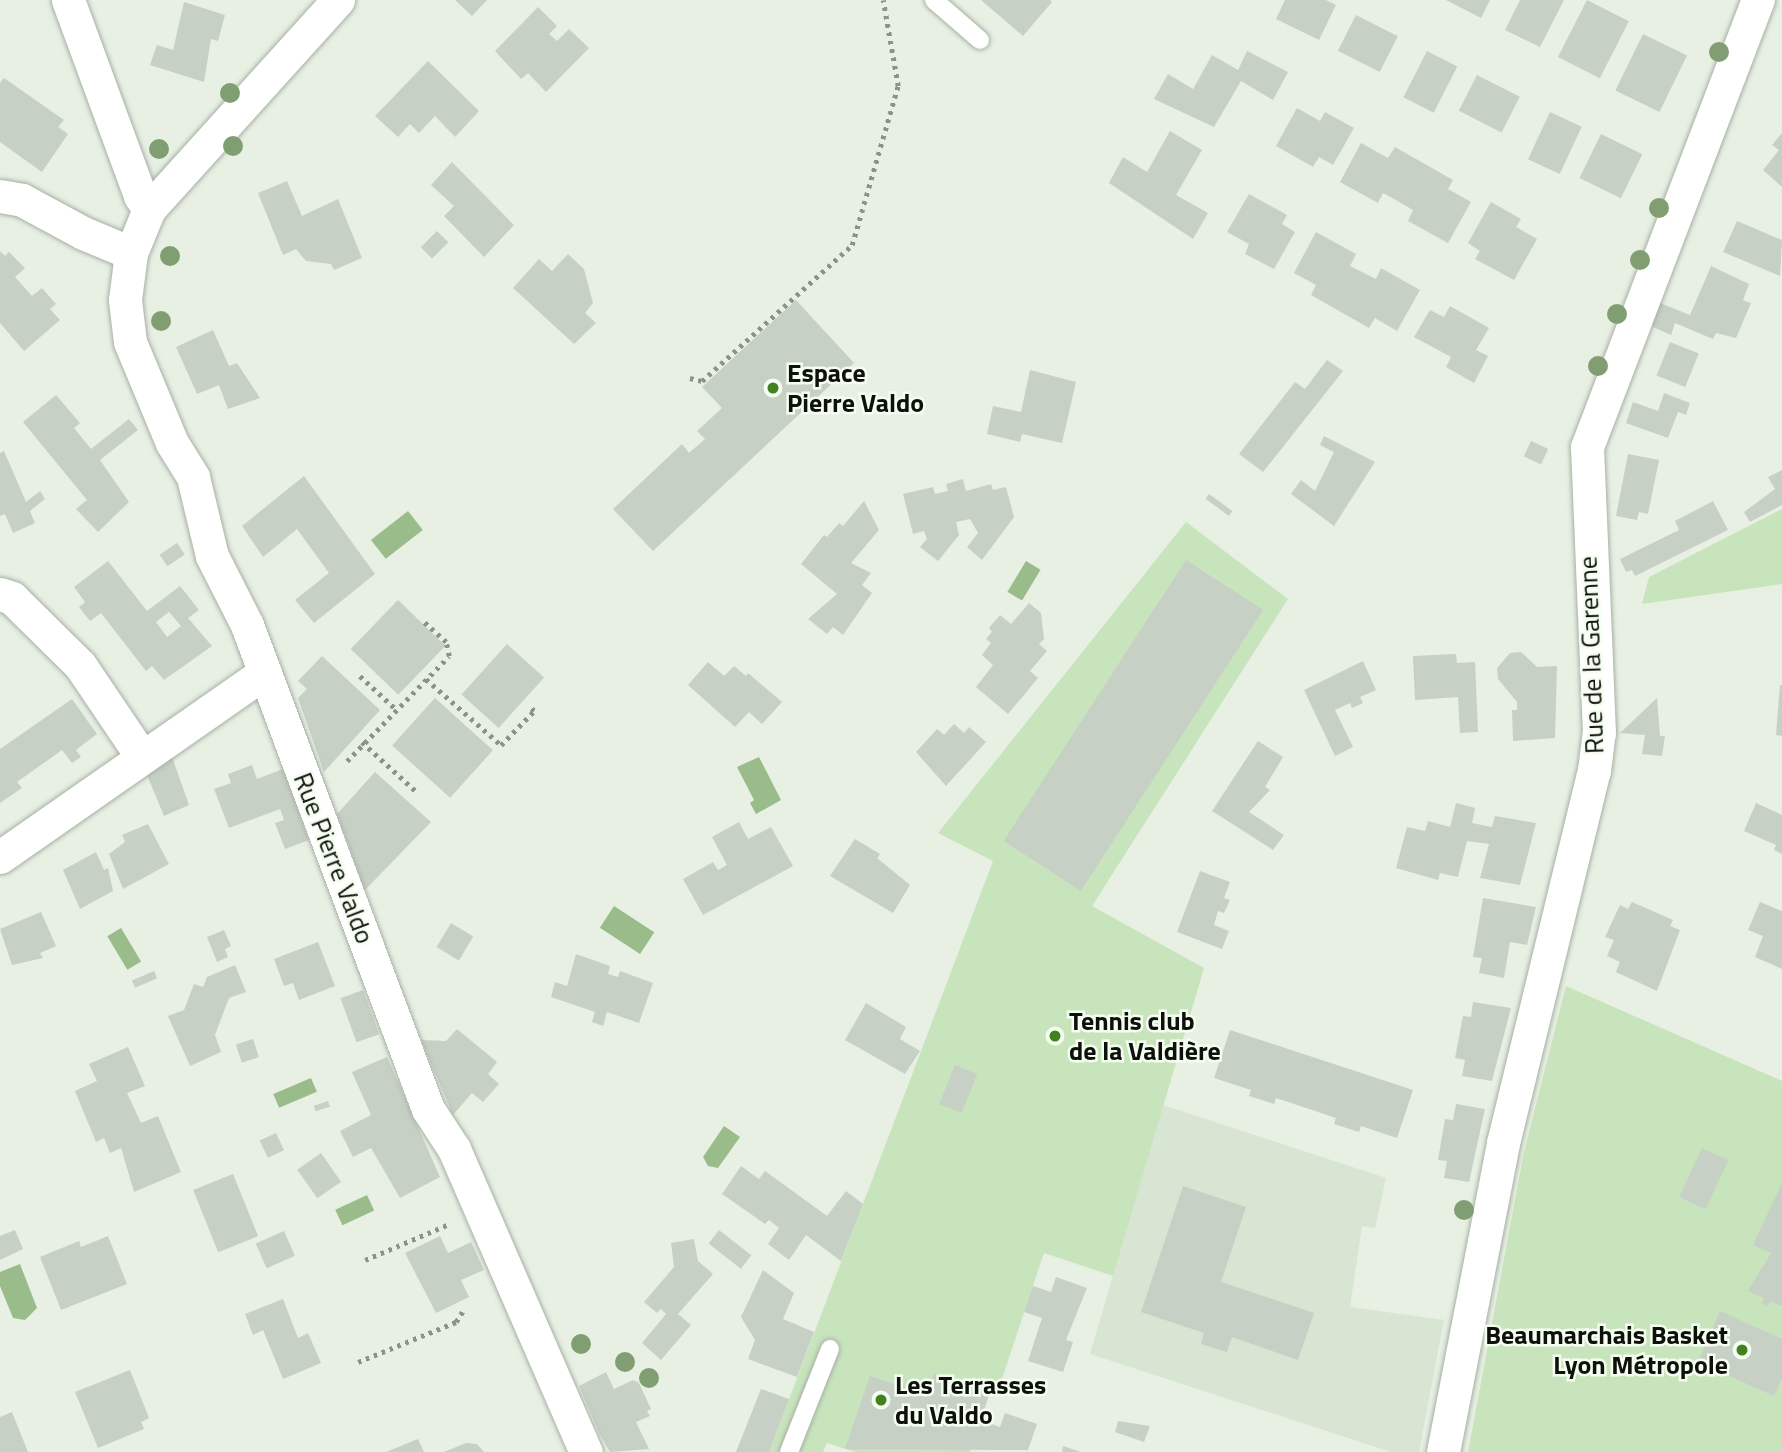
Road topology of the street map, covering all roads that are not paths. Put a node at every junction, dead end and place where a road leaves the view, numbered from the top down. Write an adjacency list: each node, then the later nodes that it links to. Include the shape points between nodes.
1 (68, 0): 7 (street, via 139,196)
2 (338, 0): 7 (street, Rue Pierre Valdo)
3 (934, 0): 5 (lane)
4 (1758, 0): 16 (street, Rue de la Garenne, via 1587,447 1599,733 1594,771 1503,1143)
5 (980, 40)
6 (0, 196): 8 (street, via 22,200)
7 (149, 209): 8 (street, Rue Pierre Valdo)
8 (131, 253): 10 (street, Rue Pierre Valdo, via 125,300 130,342 172,443 193,477 212,556)
9 (0, 594): 11 (street, via 12,598 79,666)
10 (265, 672): 11 (street); 14 (street, Rue Pierre Valdo, via 428,1109 454,1149)
11 (142, 757): 12 (street)
12 (0, 857)
13 (830, 1349): 15 (lane)
14 (586, 1452)
15 (789, 1452)
16 (1443, 1452)

